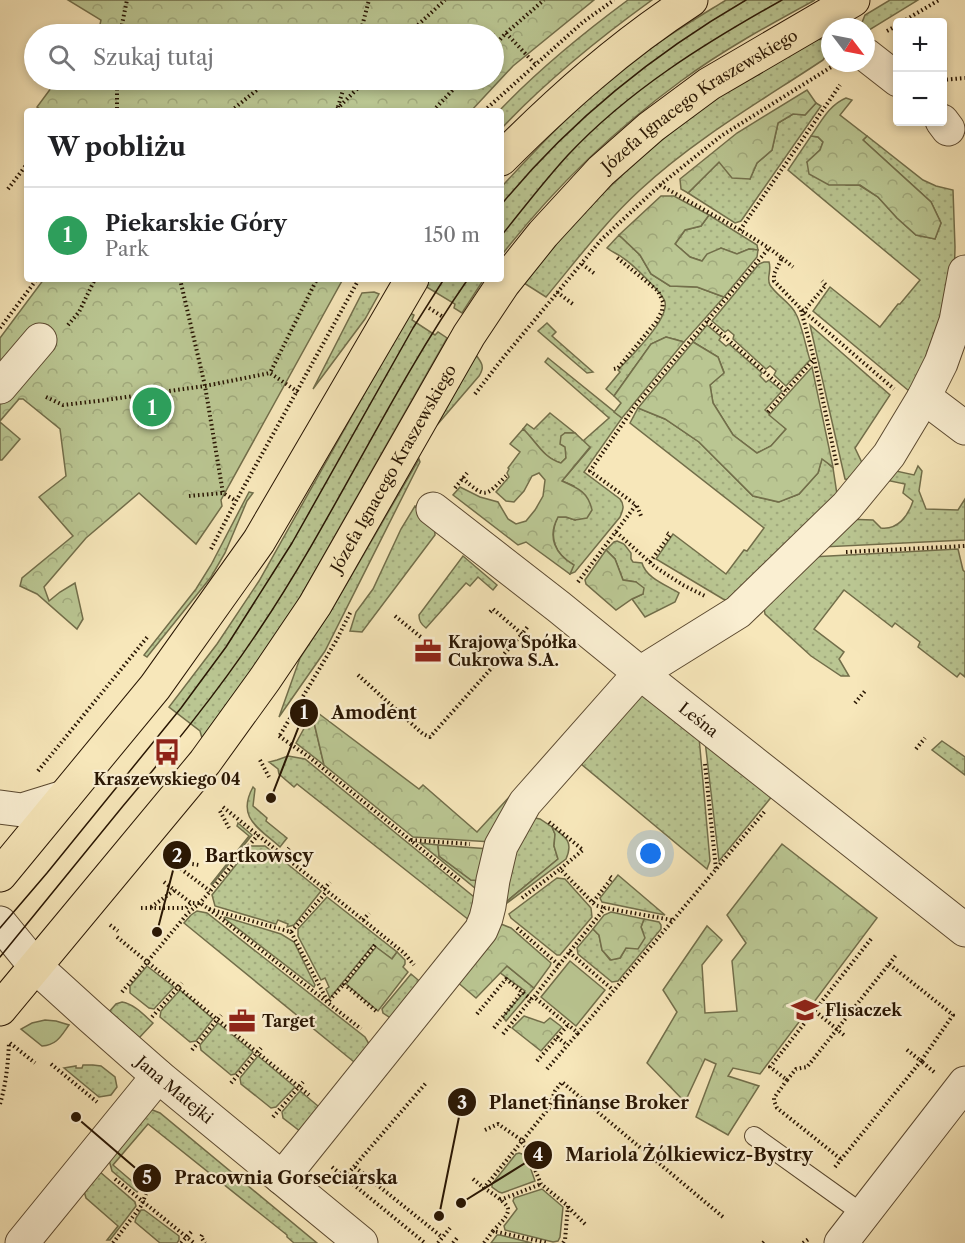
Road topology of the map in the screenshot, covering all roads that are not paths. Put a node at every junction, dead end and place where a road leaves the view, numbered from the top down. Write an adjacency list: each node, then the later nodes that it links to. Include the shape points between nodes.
1 (691, 0): 5 (main road, via 607,60)
2 (844, 13): 19 (main road, Józefa Ignacego Kraszewskiego, via 709,84 601,171 543,234 469,335 315,605 266,679 205,762)
3 (875, 62): 4 (street)
4 (893, 77)
5 (504, 156)
6 (965, 272): 10 (street, via 956,321)
7 (417, 291): 14 (main road, via 259,541 155,687)
8 (51, 335): 9 (street)
9 (0, 387)
10 (921, 403): 11 (street); 13 (street, via 889,455 847,506 738,612)
11 (965, 428)
12 (433, 509): 13 (street, Leśna, via 546,614)
13 (640, 673): 18 (street, Leśna); 24 (street, via 525,803 501,846 481,930)
14 (64, 797): 15 (street, via 22,810); 16 (main road)
15 (0, 807)
16 (0, 875)
17 (0, 923): 19 (street, Jana Matejki)
18 (965, 930)
19 (36, 966): 20 (main road, Józefa Ignacego Kraszewskiego); 21 (street, Jana Matejki)
20 (0, 1009)
21 (158, 1076): 24 (street, Jana Matejki); 26 (street)
22 (965, 1083): 25 (street)
23 (754, 1136): 25 (lane)
24 (282, 1178): 27 (street, Jana Matejki)
25 (863, 1214): 28 (street)
26 (22, 1243)
27 (361, 1243)
28 (841, 1243)

